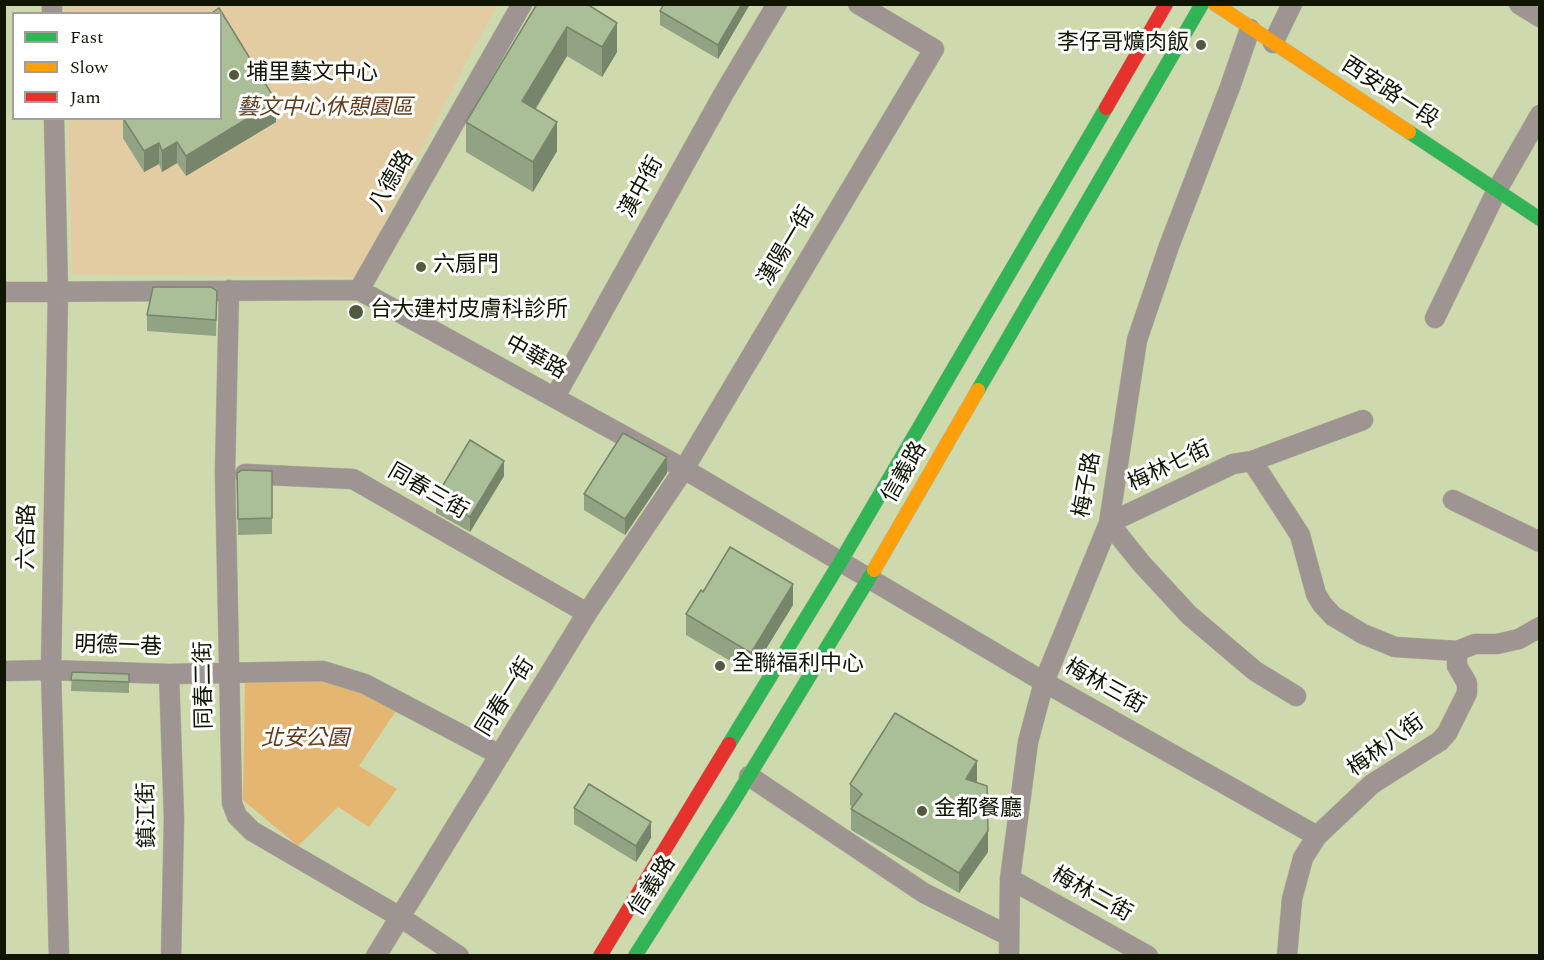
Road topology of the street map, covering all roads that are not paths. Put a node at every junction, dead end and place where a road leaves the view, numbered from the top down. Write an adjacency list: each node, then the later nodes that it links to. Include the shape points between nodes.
1 (522, 4): 17 (street, 八德路)
2 (777, 4): 21 (street, 漢中街)
3 (858, 4): 24 (street, 漢陽一街, via 934,49)
4 (1166, 4): 29 (main road, 信義路)
5 (1202, 4): 30 (main road, 信義路)
6 (1215, 4): 10 (main road, 西安路一段)
7 (1292, 4): 11 (street)
8 (1519, 4): 9 (street)
9 (1539, 17)
10 (1250, 29): 11 (main road, 西安路一段); 27 (street, 梅子路, via 1137,340)
11 (1273, 43): 14 (main road, 西安路一段)
12 (1539, 115): 14 (street)
13 (54, 120): 18 (street, 六合路)
14 (1497, 190): 15 (main road, 西安路一段); 20 (street)
15 (1539, 219)
16 (229, 290): 17 (street, 中華路); 18 (street, 中華路); 25 (street, 同春二街)
17 (359, 290): 21 (street, 中華路)
18 (58, 291): 19 (street, 中華路); 34 (street, 六合路)
19 (4, 292)
20 (1435, 318)
21 (555, 398): 24 (street, 中華路)
22 (1363, 420): 23 (street, 梅林七街)
23 (1252, 461): 27 (street, 梅林七街, via 1233,464); 33 (street, via 1300,535 1316,594 1333,616 1395,647)
24 (684, 469): 29 (street, 中華路); 31 (street, 同春一街)
25 (225, 473): 31 (street, 同春三街, via 353,479); 36 (street, 同春二街)
26 (1453, 500): 28 (street)
27 (1109, 523): 38 (street, 梅子路); 39 (street, via 1189,615 1255,671)
28 (1539, 542)
29 (842, 561): 30 (street, 中華路); 50 (main road, 信義路)
30 (869, 578): 38 (street, 梅林三街); 41 (main road, 信義路)
31 (588, 613): 40 (street, 同春一街)
32 (1539, 627): 33 (street, via 1519,639 1475,644)
33 (1457, 651): 42 (street, 梅林八街, via 1457,666 1467,683 1467,693 1447,733 1372,784)
34 (51, 670): 35 (street, 明德一巷); 37 (street, 明德一巷); 46 (street, 六合路)
35 (4, 671)
36 (230, 672): 37 (street, 明德一巷); 40 (street, 明德一巷, via 323,671 365,684); 44 (street, 同春二街, via 231,802 237,816 252,831)
37 (169, 674): 47 (street, 鎮江街, via 174,818)
38 (1044, 682): 42 (street, 梅林三街); 43 (street, 梅子路, via 1028,742)
39 (1296, 696)
40 (500, 755): 44 (street, 同春一街)
41 (749, 776): 45 (street); 51 (main road, 信義路)
42 (1317, 836): 53 (street, 梅林八街, via 1303,858 1292,899)
43 (1011, 879): 45 (street, 梅子路); 52 (street, 梅林二街)
44 (400, 917): 48 (street, 同春一街); 49 (street, 同春二街)
45 (1009, 946)
46 (59, 956)
47 (171, 956)
48 (376, 956)
49 (459, 956)
50 (600, 956)
51 (635, 956)
52 (1148, 956)
53 (1287, 956)

